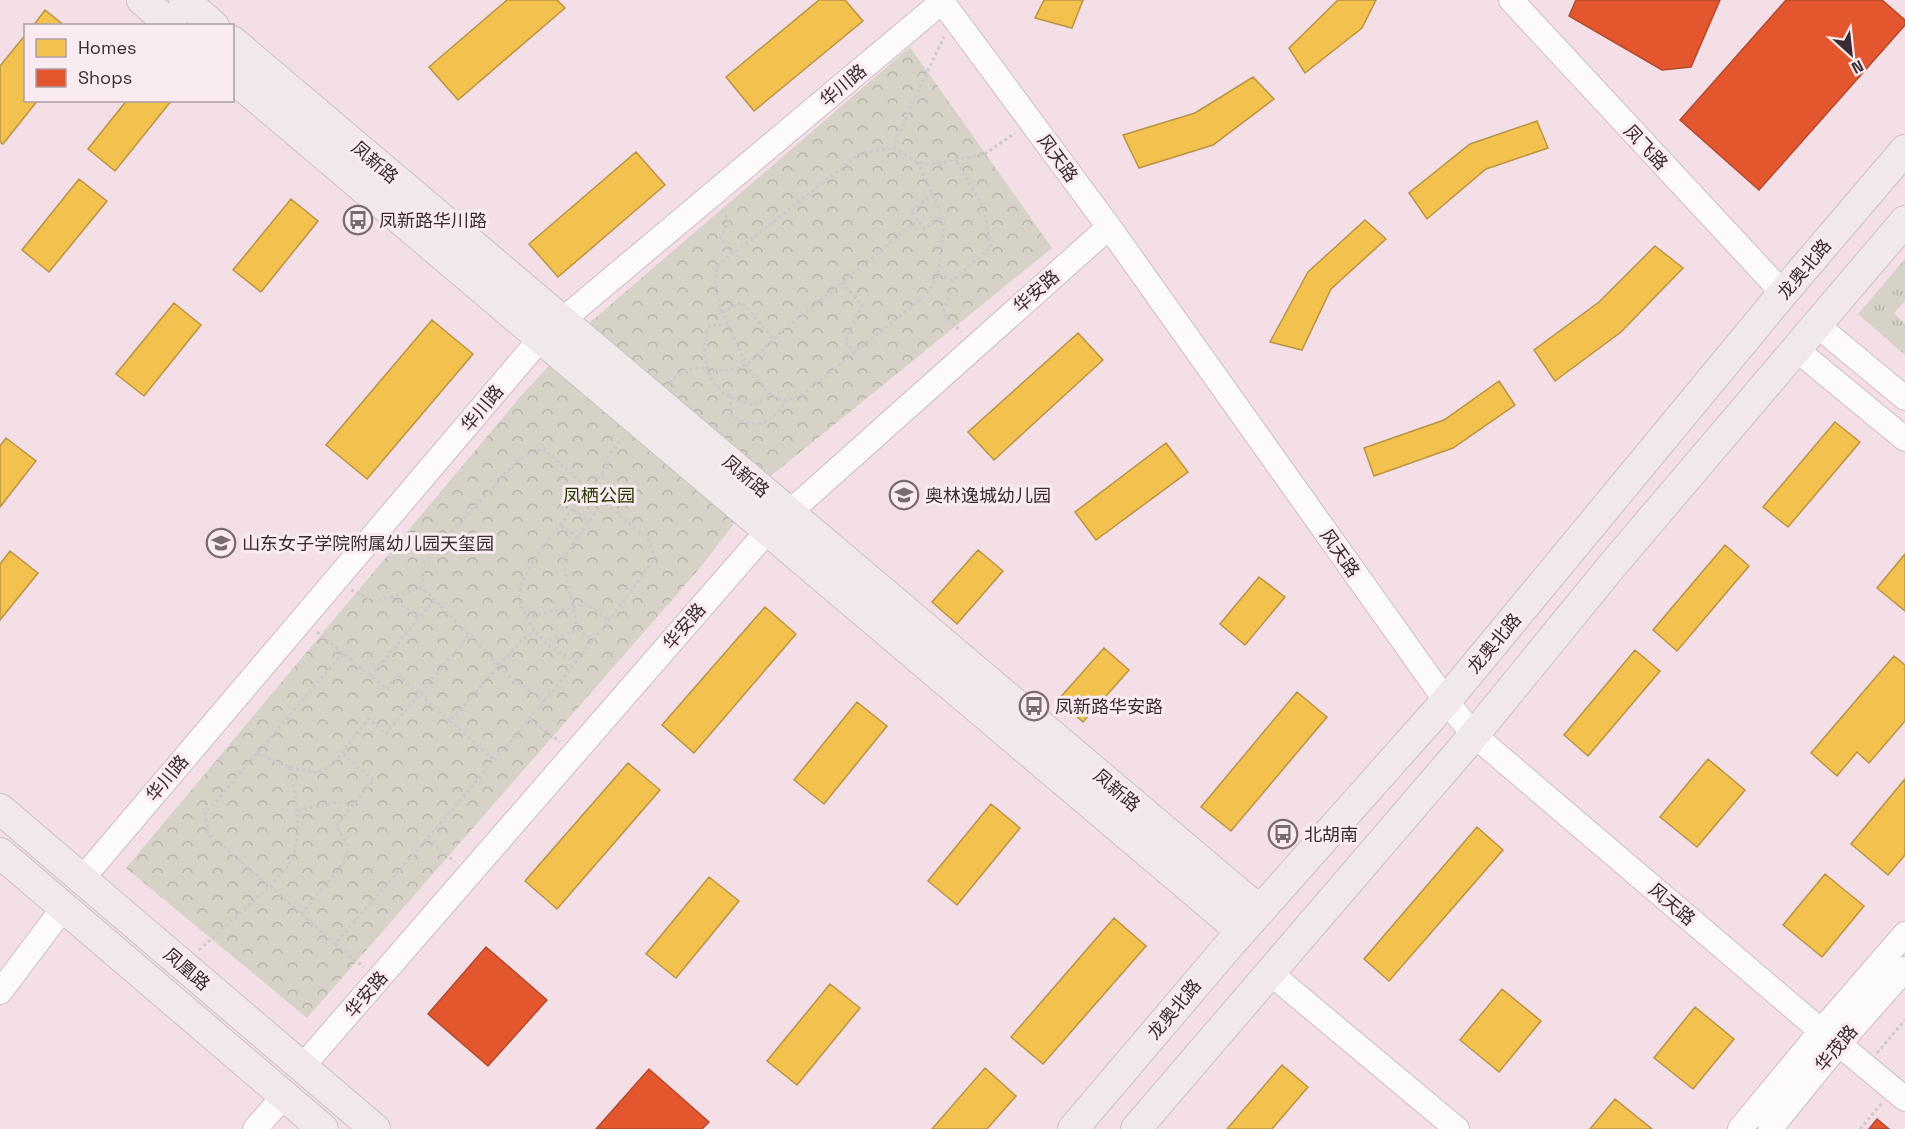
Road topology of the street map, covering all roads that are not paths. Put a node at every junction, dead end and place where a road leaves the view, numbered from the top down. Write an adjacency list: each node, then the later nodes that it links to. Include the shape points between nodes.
1 (142, 0): 5 (main road)
2 (184, 0): 6 (main road)
3 (1510, 0): 12 (street, 凤飞路)
4 (945, 4): 11 (street, 风天路); 14 (street, 华川路)
5 (170, 24)
6 (212, 24)
7 (234, 43): 14 (main road, 凤新路)
8 (234, 79): 14 (main road)
9 (1905, 150): 12 (main road, 龙奥北路)
10 (1905, 222): 13 (main road)
11 (1109, 227): 18 (street, 华安路); 19 (street, 风天路)
12 (1783, 293): 19 (main road, 龙奥北路)
13 (1818, 326): 15 (main road); 16 (street)
14 (551, 329): 18 (main road, 凤新路); 23 (street, 华川路)
15 (1797, 350): 17 (street); 20 (main road, via 1611,567)
16 (1905, 398)
17 (1905, 440)
18 (779, 521): 25 (main road, 凤新路); 31 (street, 华安路)
19 (1446, 701): 20 (street, 风天路); 25 (main road, 龙奥北路)
20 (1474, 735): 28 (main road); 30 (street, 风天路)
21 (0, 809): 23 (main road, 凤凰路)
22 (0, 853): 24 (main road, 凤凰路)
23 (82, 879): 31 (main road, 凤凰路)
24 (64, 907): 29 (street); 33 (main road, 凤凰路)
25 (1250, 921): 37 (main road, 龙奥北路)
26 (1905, 934): 30 (street, 华茂路)
27 (1905, 969): 30 (street, 华茂路)
28 (1269, 972): 38 (main road); 39 (street)
29 (3, 989)
30 (1830, 1037): 32 (street, 风天路); 40 (street); 41 (street, 华茂路)
31 (302, 1067): 36 (main road, 凤凰路)
32 (1899, 1095)
33 (284, 1096): 34 (street); 35 (main road, 凤凰路)
34 (255, 1129)
35 (323, 1129)
36 (375, 1129)
37 (1073, 1129)
38 (1136, 1129)
39 (1456, 1129)
40 (1740, 1129)
41 (1770, 1129)

